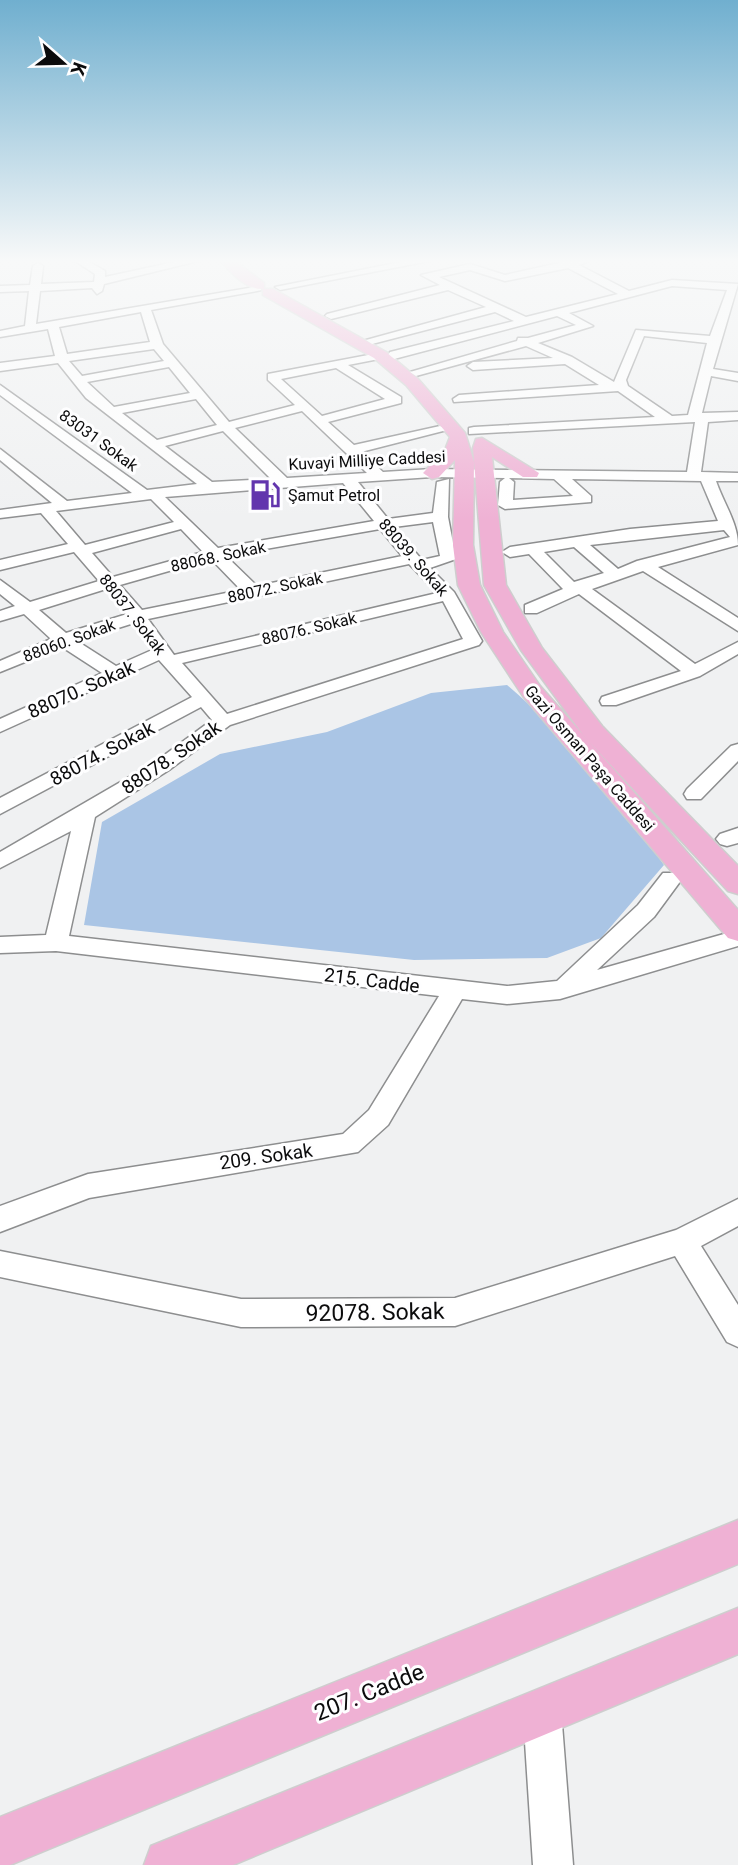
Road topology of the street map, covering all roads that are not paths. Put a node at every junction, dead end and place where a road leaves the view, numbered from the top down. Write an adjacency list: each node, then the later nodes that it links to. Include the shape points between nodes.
1 (59, 348): 13 (street)
2 (138, 348): 13 (street)
3 (160, 348): 15 (street)
4 (378, 348): 12 (main road)
5 (379, 348): 12 (main road)
6 (387, 348): 12 (street)
7 (392, 348): 12 (street)
8 (500, 348): 18 (street)
9 (540, 348): 14 (street)
10 (633, 348): 22 (street, via 620,380)
11 (712, 348): 19 (street)
12 (382, 350): 16 (street); 18 (main road); 34 (main road)
13 (62, 360): 17 (street); 21 (street)
14 (568, 360): 18 (street); 22 (street, via 604,383)
15 (172, 363): 21 (street); 24 (street)
16 (338, 364): 26 (street, via 272,377); 32 (street, via 396,400)
17 (0, 367)
18 (426, 370): 34 (main road)
19 (706, 372): 20 (street); 30 (street)
20 (738, 376)
21 (79, 380): 27 (street)
22 (622, 388): 25 (street); 31 (street)
23 (0, 389): 51 (street, 83031 Sokak)
24 (198, 395): 27 (street); 33 (street)
25 (459, 399)
26 (303, 407): 32 (street); 33 (street)
27 (111, 411): 35 (street)
28 (431, 416): 36 (street)
29 (738, 416): 30 (street)
30 (698, 417): 31 (street); 42 (street)
31 (668, 420): 34 (street)
32 (321, 421): 36 (street)
33 (224, 425): 35 (street); 47 (street)
34 (464, 435): 36 (street); 38 (main road, Gazi Osman Paşa Caddesi); 39 (main road); 45 (main road)
35 (154, 445): 50 (street)
36 (349, 447): 41 (street)
37 (0, 453): 52 (street)
38 (474, 473): 39 (street, Kuvayi Milliye Caddesi); 45 (street, Kuvayi Milliye Caddesi); 97 (main road, Gazi Osman Paşa Caddesi, via 495,585 532,650 593,732); 98 (main road, Gazi Osman Paşa Caddesi, via 463,545 469,585 492,632 531,691)
39 (530, 473): 40 (street, Kuvayi Milliye Caddesi)
40 (557, 474): 42 (street, Kuvayi Milliye Caddesi); 48 (street, via 586,499 505,505)
41 (379, 476): 44 (street, Kuvayi Milliye Caddesi); 45 (street, Kuvayi Milliye Caddesi)
42 (700, 477): 43 (street, Kuvayi Milliye Caddesi); 58 (street)
43 (738, 477)
44 (347, 478): 46 (street, Kuvayi Milliye Caddesi); 57 (street, 88039. Sokak)
45 (438, 478): 55 (street)
46 (304, 480): 47 (street, Kuvayi Milliye Caddesi); 49 (street, via 294,490 245,494)
47 (283, 482): 49 (street, Kuvayi Milliye Caddesi)
48 (507, 482)
49 (228, 485): 50 (street, Kuvayi Milliye Caddesi)
50 (209, 486): 51 (street, Kuvayi Milliye Caddesi)
51 (148, 493): 52 (street, Kuvayi Milliye Caddesi); 56 (street, 83031 Sokak)
52 (62, 504): 53 (street, Kuvayi Milliye Caddesi)
53 (44, 507): 54 (street, Kuvayi Milliye Caddesi); 61 (street, 88037. Sokak)
54 (0, 514)
55 (440, 517): 57 (street, 88068. Sokak); 65 (street, 88072. Sokak, via 448,559)
56 (184, 524): 61 (street); 64 (street, 83031 Sokak)
57 (383, 524): 64 (street, 88068. Sokak); 65 (street, 88039. Sokak)
58 (727, 525): 59 (street); 60 (street)
59 (738, 540): 66 (street)
60 (578, 542): 62 (street); 68 (street)
61 (79, 549): 67 (street); 69 (street, 88037. Sokak)
62 (533, 549): 63 (street); 71 (street)
63 (510, 552)
64 (213, 554): 69 (street, 88068. Sokak); 72 (street, 83031 Sokak)
65 (416, 563): 72 (street, 88072. Sokak); 73 (street, 88039. Sokak)
66 (643, 564): 68 (street); 78 (street)
67 (0, 565)
68 (616, 575): 71 (street)
69 (109, 582): 74 (street, 88068. Sokak); 77 (street, 88037. Sokak)
70 (0, 585): 74 (street)
71 (575, 588): 75 (street); 85 (street)
72 (253, 592): 77 (street, 88072. Sokak)
73 (448, 596): 80 (street, 88039. Sokak); 82 (street, 88076. Sokak)
74 (29, 608): 76 (street, 88068. Sokak); 79 (street)
75 (531, 609)
76 (0, 616)
77 (138, 616): 79 (street, 88060. Sokak); 82 (street, 88037. Sokak)
78 (738, 626)
79 (63, 640): 83 (street, 88060. Sokak); 86 (street)
80 (473, 641): 89 (street, 88078. Sokak)
81 (730, 651): 84 (street); 85 (street)
82 (166, 657): 86 (street, 88070. Sokak); 87 (street, 88037. Sokak)
83 (0, 667)
84 (738, 667)
85 (694, 672): 88 (street)
86 (116, 674): 90 (street, 88070. Sokak)
87 (203, 699): 89 (street, 88037. Sokak); 93 (street, 88074. Sokak)
88 (608, 701)
89 (223, 721): 94 (street, 88078. Sokak)
90 (0, 726)
91 (738, 750): 92 (street)
92 (694, 794)
93 (0, 807)
94 (85, 814): 95 (street, 88078. Sokak); 100 (street)
95 (0, 861)
96 (671, 878): 103 (street, via 646,911)
97 (738, 884)
98 (738, 930)
99 (738, 938): 103 (street, 215. Cadde)
100 (56, 943): 101 (street, 215. Cadde); 102 (street, 215. Cadde)
101 (0, 945)
102 (456, 989): 103 (street, 215. Cadde, via 507,995); 105 (street, 209. Sokak, via 404,1070 391,1100 371,1128 349,1144 88,1186)
103 (560, 990)
104 (738, 1212): 106 (street, 92078. Sokak)
105 (0, 1219)
106 (682, 1241): 107 (street, 92078. Sokak, via 455,1312 241,1313); 108 (street)
107 (0, 1264)
108 (738, 1332)
109 (738, 1542): 112 (main road, 207. Cadde)
110 (738, 1631): 111 (main road)
111 (542, 1711): 113 (main road); 114 (street)
112 (0, 1843)
113 (170, 1865)
114 (553, 1865)

